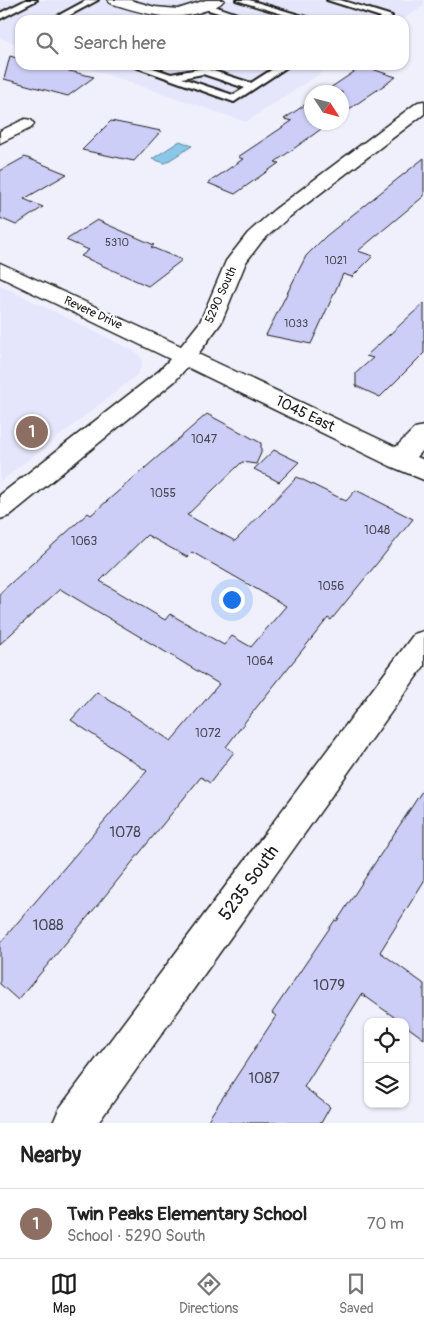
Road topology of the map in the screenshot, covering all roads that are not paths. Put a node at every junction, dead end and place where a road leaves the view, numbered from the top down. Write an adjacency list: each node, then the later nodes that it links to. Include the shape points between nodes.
1 (33, 0): 11 (lane)
2 (94, 0): 7 (lane)
3 (115, 0): 6 (street, via 156,12 178,14)
4 (240, 0): 9 (lane)
5 (331, 0): 10 (lane)
6 (211, 3): 8 (lane)
7 (64, 15)
8 (239, 15)
9 (294, 15)
10 (384, 15)
11 (0, 16)
12 (150, 70): 14 (lane)
13 (278, 70): 15 (lane)
14 (170, 77): 15 (lane, via 204,71); 15 (lane, via 234,99)
15 (252, 87)
16 (424, 106): 20 (street, 5290 South, via 255,237 236,261 210,323)
17 (25, 124): 18 (street)
18 (0, 138)
19 (0, 269): 20 (street, Revere Drive)
20 (185, 356): 22 (street, 1045 East); 24 (street, 5290 South, via 167,376)
21 (424, 434): 22 (street)
22 (399, 460): 23 (street, 1045 East)
23 (424, 472)
24 (0, 508)
25 (424, 642): 26 (street, 5235 South)
26 (73, 1123)

